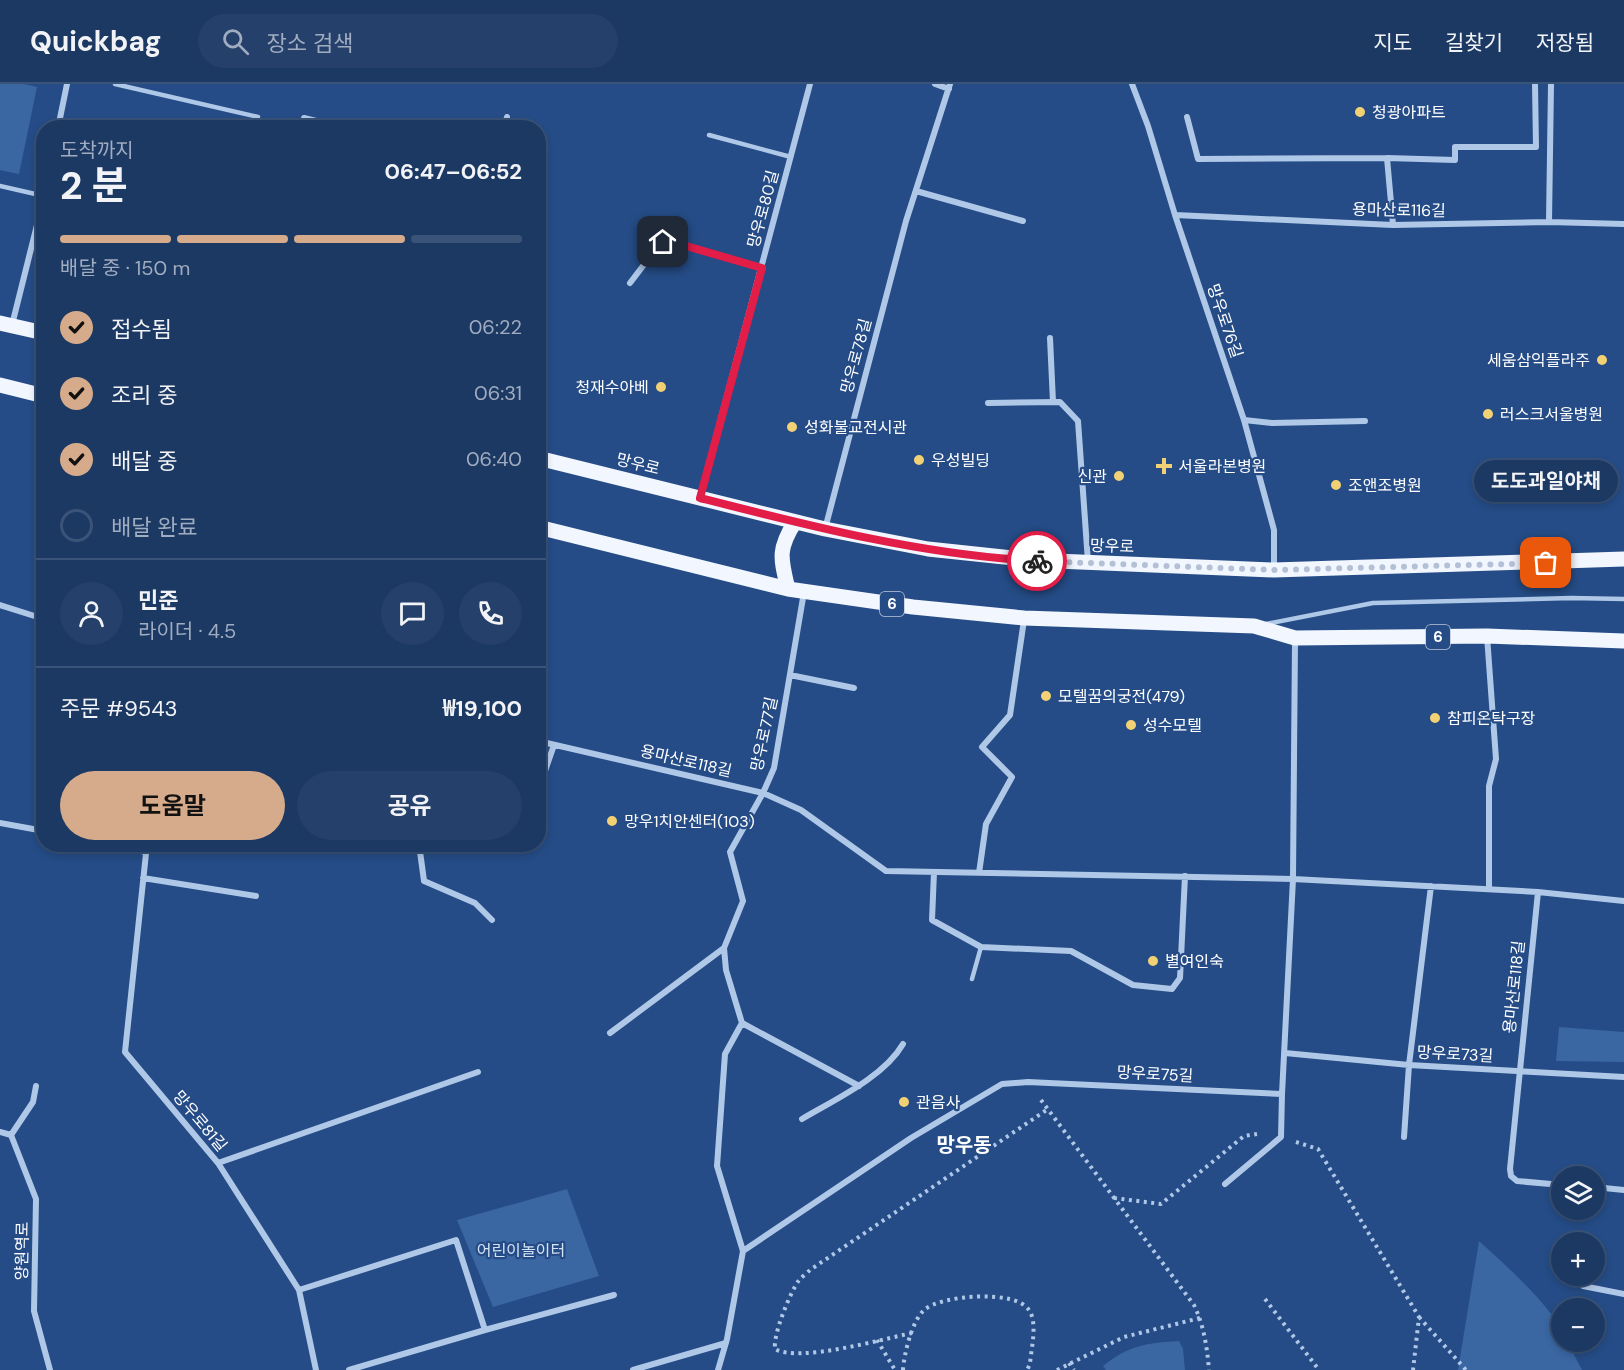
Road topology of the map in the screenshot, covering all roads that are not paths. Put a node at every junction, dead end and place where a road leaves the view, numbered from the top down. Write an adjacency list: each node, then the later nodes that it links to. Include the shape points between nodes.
1 (67, 84): 13 (street)
2 (115, 84): 9 (lane)
3 (810, 84): 17 (street, 망우로80길)
4 (935, 84): 8 (street)
5 (1132, 84): 22 (street, 망우로76길)
6 (1535, 84): 18 (street, via 1536,147 1455,147 1455,160)
7 (1551, 84): 24 (street)
8 (950, 86): 20 (street, 망우로78길)
9 (258, 117)
10 (507, 117): 15 (street)
11 (1187, 117): 18 (street, via 1198,159)
12 (304, 118): 14 (street)
13 (60, 120)
14 (312, 120)
15 (506, 120)
16 (709, 135): 17 (lane, 망우로80길)
17 (791, 157): 28 (street, 망우로80길)
18 (1387, 158): 27 (street)
19 (0, 186): 21 (lane)
20 (916, 191): 23 (street); 43 (street, 망우로78길)
21 (36, 194)
22 (1175, 215): 27 (street, 용마산로116길); 37 (street, 망우로76길)
23 (1023, 221)
24 (1549, 222): 26 (street, 용마산로116길); 27 (street, 용마산로116길)
25 (36, 223): 30 (street)
26 (1624, 224)
27 (1393, 225)
28 (762, 268): 29 (street, 망우로80길, via 669,241 659,245); 40 (street, 망우로80길)
29 (630, 283)
30 (6, 324): 31 (main road)
31 (36, 331)
32 (1050, 338): 35 (street)
33 (0, 386): 34 (main road)
34 (36, 394)
35 (1053, 402): 36 (street); 45 (street, via 1060,402 1078,421)
36 (988, 403)
37 (1244, 420): 38 (street); 46 (street, 망우로76길, via 1274,530)
38 (1365, 421)
39 (546, 460): 40 (main road, 망우로)
40 (700, 498): 41 (main road, 망우로)
41 (795, 522): 43 (main road, 망우로); 47 (main road, via 780,556)
42 (546, 529): 47 (main road, 6)
43 (825, 529): 45 (main road, 망우로, via 928,549)
44 (1624, 559): 46 (main road, 망우로)
45 (1088, 563): 46 (main road, 망우로)
46 (1274, 570)
47 (788, 589): 48 (main road, 6)
48 (804, 591): 52 (main road, 6); 57 (street, 망우로77길)
49 (1624, 599): 53 (lane, via 1373,603)
50 (0, 605): 51 (street)
51 (36, 616)
52 (1024, 618): 53 (main road, 6); 68 (street, via 1010,715 982,747 1012,777 986,824)
53 (1254, 626): 55 (main road, 6)
54 (1487, 636): 55 (main road, 6); 56 (main road, 6); 73 (street, via 1496,759 1489,786)
55 (1295, 638): 71 (street)
56 (1624, 641)
57 (790, 675): 58 (street); 62 (street, 망우로77길, via 774,768)
58 (854, 688)
59 (546, 743): 60 (street, 용마산로118길)
60 (554, 745): 61 (street); 62 (street, 용마산로118길)
61 (546, 768)
62 (763, 793): 67 (street, 용마산로118길, via 801,810 886,871); 79 (street, 망우로77길, via 730,852 743,901)
63 (0, 823): 64 (street)
64 (36, 830)
65 (146, 852): 70 (street, 망우로81길)
66 (419, 852): 77 (street, via 424,881 475,903)
67 (934, 872): 68 (street, 용마산로118길); 78 (street, via 932,920)
68 (979, 873): 69 (street, 용마산로118길)
69 (1185, 876): 71 (street, 용마산로118길); 78 (street, via 1180,978 1172,989 1133,985 1071,951)
70 (143, 878): 75 (street); 96 (street, 망우로81길, via 125,1052)
71 (1293, 879): 72 (street, 용마산로118길); 84 (street)
72 (1431, 886): 73 (street, 용마산로118길); 85 (street)
73 (1489, 889): 74 (street, 용마산로118길)
74 (1538, 892): 76 (street, 용마산로118길); 86 (street, 용마산로118길)
75 (256, 896)
76 (1624, 901)
77 (492, 920)
78 (981, 947): 80 (lane)
79 (724, 948): 81 (street, via 726,970); 82 (street)
80 (972, 979)
81 (742, 1023): 90 (street); 101 (street, via 725,1054 717,1166)
82 (610, 1033)
83 (903, 1044): 90 (street, via 896,1057)
84 (1285, 1053): 85 (street, 망우로73길); 91 (street)
85 (1408, 1065): 86 (street, 망우로73길); 95 (street)
86 (1520, 1071): 88 (street, 망우로73길); 98 (street, 용마산로118길, via 1511,1176 1517,1181)
87 (478, 1072): 96 (street)
88 (1624, 1077)
89 (36, 1086): 94 (street, via 33,1102)
90 (858, 1086): 92 (street)
91 (1282, 1094): 97 (street, via 1281,1137); 101 (street, 망우로75길, via 1002,1084 911,1138)
92 (802, 1119)
93 (0, 1132): 94 (street)
94 (11, 1135): 108 (street, 양원역로, via 36,1199 34,1311)
95 (1404, 1137)
96 (218, 1162): 103 (street, 망우로81길)
97 (1225, 1184)
98 (1551, 1184)
99 (1605, 1188): 100 (street)
100 (1624, 1190)
101 (743, 1251): 107 (street)
102 (1583, 1286): 104 (street)
103 (299, 1290): 106 (street, via 456,1240); 109 (street, 망우로81길)
104 (1624, 1294)
105 (614, 1295): 106 (street)
106 (485, 1330): 110 (street)
107 (726, 1343): 111 (street); 112 (street)
108 (50, 1370)
109 (316, 1370)
110 (349, 1370)
111 (633, 1370)
112 (718, 1370)

